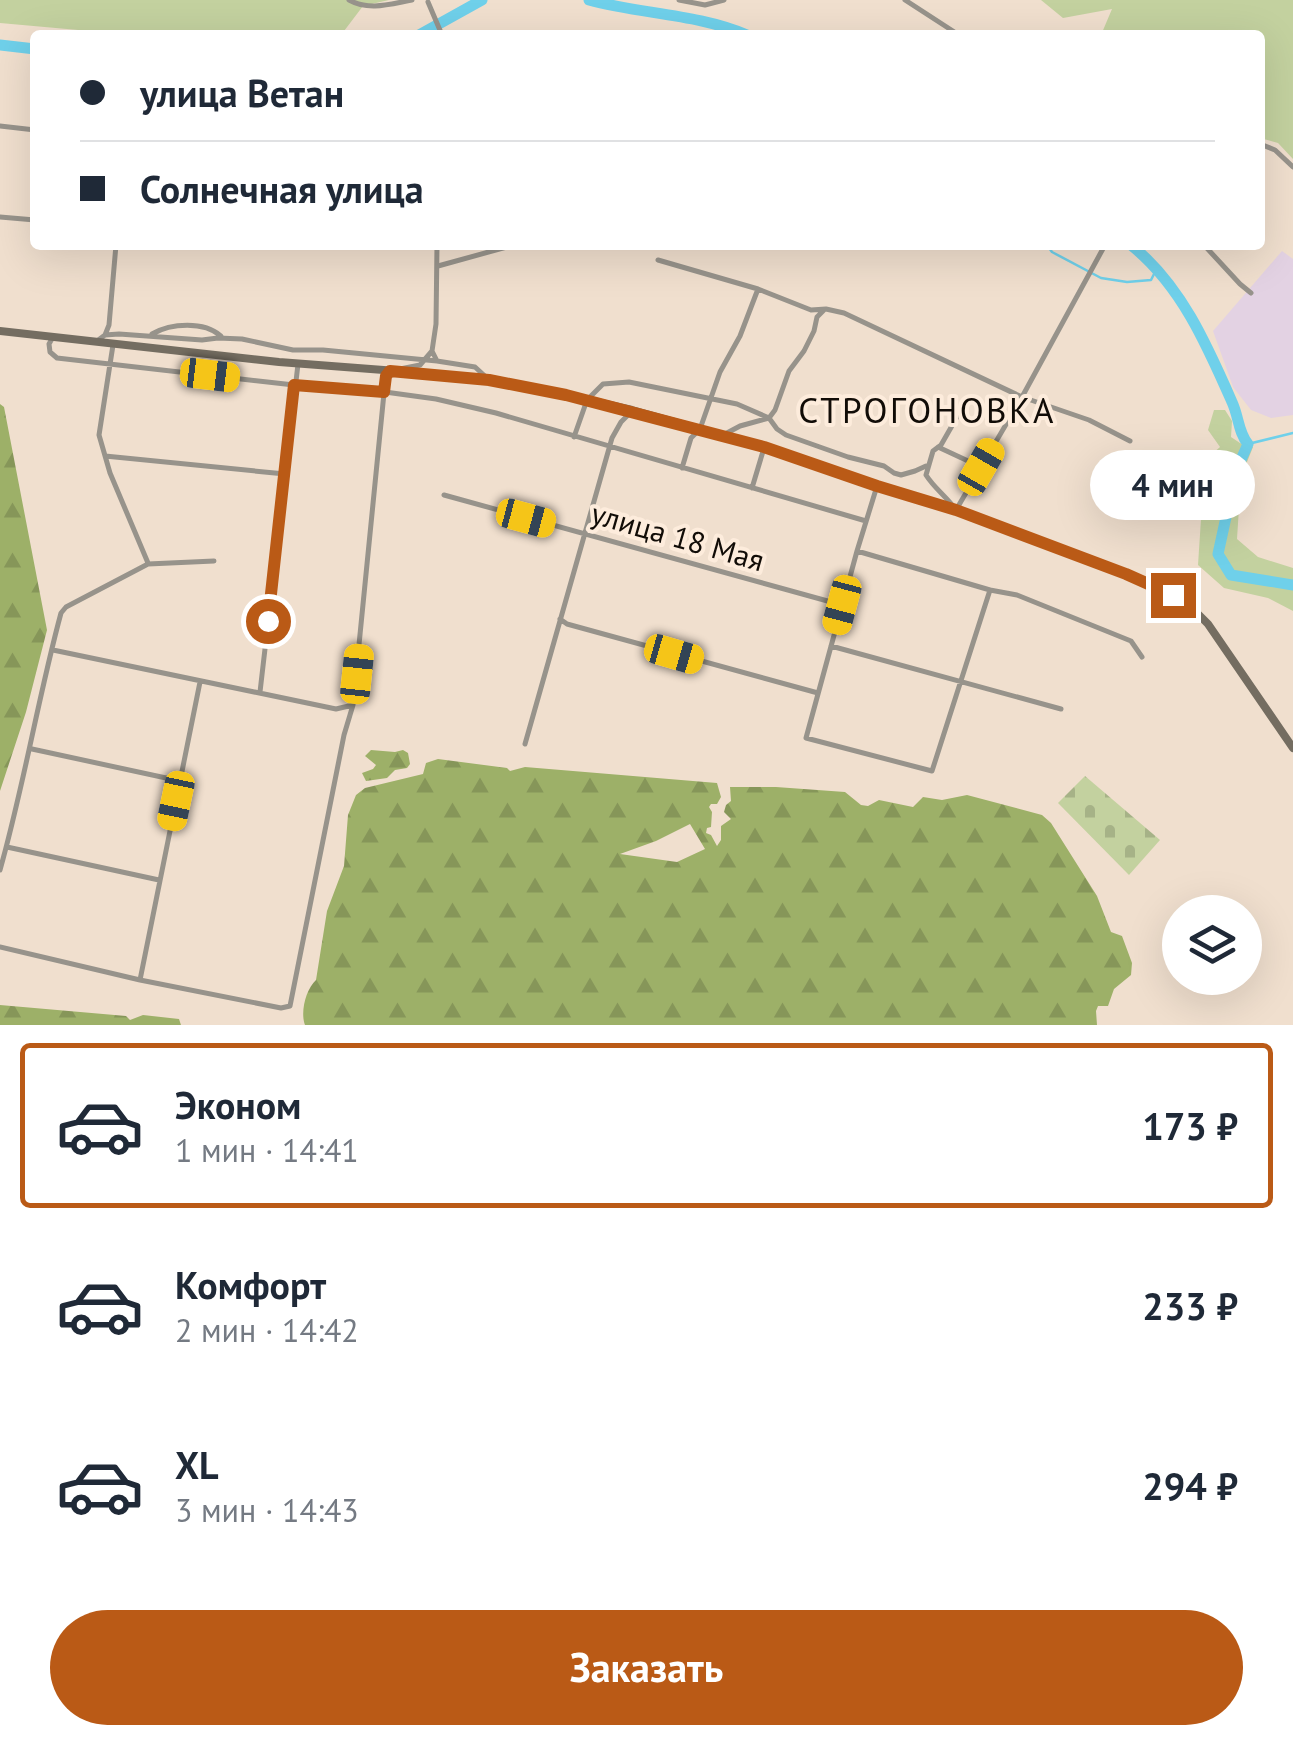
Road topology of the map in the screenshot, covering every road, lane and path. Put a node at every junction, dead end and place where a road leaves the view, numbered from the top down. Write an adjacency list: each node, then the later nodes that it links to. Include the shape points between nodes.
1 (349, 0): 2 (street, via 372,7)
2 (412, 0)
3 (680, 0): 4 (street, via 705,6)
4 (724, 0)
5 (906, 0): 8 (street)
6 (426, 1): 7 (street)
7 (440, 30)
8 (951, 30)
9 (0, 126): 10 (street)
10 (30, 129)
11 (1265, 146): 12 (street)
12 (1293, 167)
13 (0, 217): 14 (street)
14 (30, 220)
15 (116, 250): 30 (street, via 111,316)
16 (440, 250): 21 (street)
17 (496, 250): 21 (street)
18 (1102, 250): 44 (street)
19 (1209, 250): 23 (street)
20 (658, 260): 22 (street)
21 (438, 266): 34 (street)
22 (758, 289): 25 (street); 46 (street)
23 (1251, 293)
24 (826, 309): 25 (street); 26 (street); 44 (street)
25 (811, 310): 26 (street)
26 (817, 317): 49 (street)
27 (0, 331): 29 (main road)
28 (150, 336): 30 (street); 31 (street); 31 (street, via 183,326 211,329)
29 (52, 337): 30 (main road); 37 (street, via 48,344 57,358)
30 (101, 338): 32 (main road)
31 (222, 338): 33 (street)
32 (114, 342): 37 (street); 38 (main road)
33 (323, 350): 35 (street); 39 (street)
34 (432, 351): 35 (street); 36 (street)
35 (426, 360): 36 (street); 40 (street)
36 (437, 361): 41 (street, via 476,368)
37 (110, 363): 42 (street); 57 (street, via 99,435)
38 (298, 364): 39 (main road); 42 (street)
39 (332, 366): 40 (main road)
40 (390, 371): 41 (main road); 43 (street)
41 (489, 380): 45 (main road)
42 (294, 385): 43 (street); 61 (street)
43 (384, 392): 52 (street, via 496,413); 81 (street)
44 (1022, 397): 53 (street); 59 (street)
45 (587, 400): 46 (street, via 603,384 629,382); 47 (main road); 52 (street)
46 (710, 400): 49 (street); 50 (street)
47 (632, 410): 50 (main road); 54 (street)
48 (957, 417): 56 (street)
49 (769, 418): 51 (street); 58 (street, via 786,435 894,473)
50 (700, 429): 51 (main road); 60 (street)
51 (722, 435): 55 (main road)
52 (574, 437): 54 (street)
53 (1130, 440)
54 (611, 447): 60 (street); 67 (street)
55 (764, 447): 62 (main road); 63 (street)
56 (938, 447): 58 (street); 59 (street)
57 (105, 456): 61 (street); 70 (street)
58 (928, 465): 65 (street, via 931,484)
59 (981, 467): 65 (street)
60 (682, 468): 63 (street)
61 (284, 474): 79 (street)
62 (877, 486): 65 (main road); 66 (street)
63 (752, 488): 66 (street)
64 (444, 495): 67 (street, улица 18 Мая)
65 (956, 510): 84 (main road, via 1126,574 1191,607)
66 (866, 521): 68 (street)
67 (584, 532): 72 (street, улица 18 Мая); 73 (street)
68 (857, 551): 71 (street); 72 (street)
69 (214, 561): 70 (street)
70 (148, 564): 75 (street, via 66,607)
71 (990, 590): 76 (street, via 1131,641); 77 (street)
72 (842, 605): 74 (street)
73 (560, 619): 80 (street); 83 (street)
74 (831, 646): 77 (street); 80 (street)
75 (54, 650): 78 (street); 85 (street)
76 (1142, 657)
77 (962, 680): 80 (street, via 932,771 806,738); 82 (street)
78 (200, 682): 79 (street); 86 (street)
79 (260, 692): 81 (street, via 336,708)
80 (818, 693)
81 (354, 705): 91 (street, via 290,1006)
82 (1061, 708)
83 (525, 744)
84 (1293, 748)
85 (30, 749): 86 (street); 87 (street)
86 (180, 781): 89 (street)
87 (7, 847): 88 (street); 89 (street)
88 (0, 870)
89 (159, 880): 91 (street)
90 (0, 947): 91 (street)
91 (140, 980)

